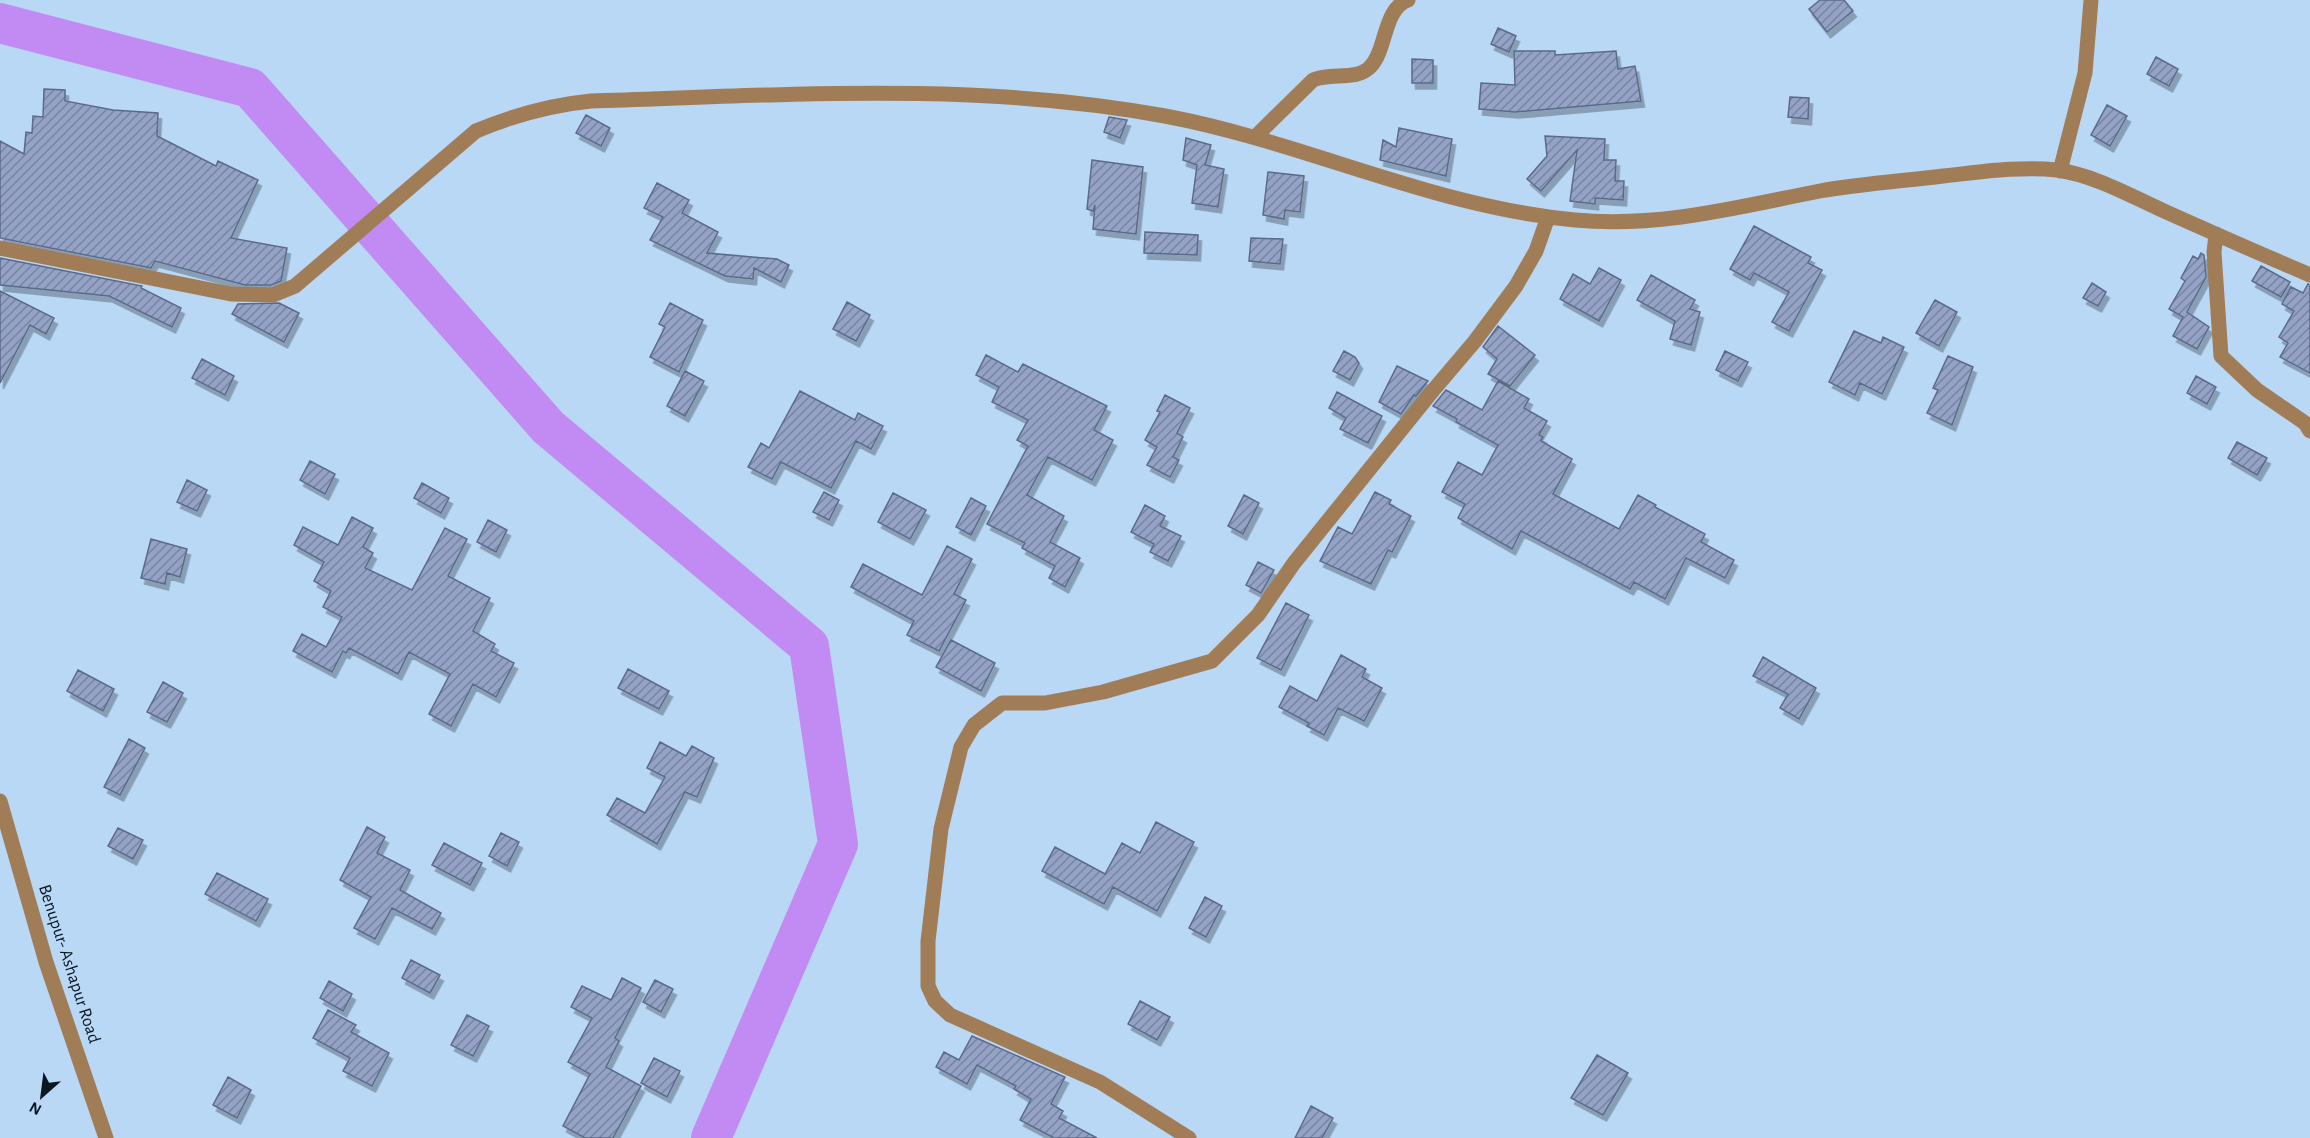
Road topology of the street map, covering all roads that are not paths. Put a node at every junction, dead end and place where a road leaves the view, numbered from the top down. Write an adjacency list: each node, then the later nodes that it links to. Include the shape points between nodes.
1 (1408, 0): 3 (street, via 1395,10 1370,68 1360,74 1324,75 1313,80)
2 (2091, 0): 4 (street, via 2085,73)
3 (1255, 137): 5 (street, via 1445,196); 7 (street, via 1125,110 1033,99 901,92 557,104 476,131 295,286 273,295 231,294)
4 (2060, 171): 5 (street, via 2011,168 1834,189 1673,220 1621,224); 6 (street, via 2086,178)
5 (1548, 217): 12 (street, via 1536,251 1516,286 1475,341 1294,563 1258,615 1212,661 1103,692 1045,703 1002,703 974,725 961,747 941,829 928,941 928,986 935,1001 950,1015 1100,1082)
6 (2216, 234): 8 (street); 9 (street, via 2221,356)
7 (0, 248)
8 (2310, 275)
9 (2310, 431)
10 (0, 801): 11 (street, Benupur- Ashapur Road, via 17,870)
11 (106, 1138)
12 (1189, 1138)

